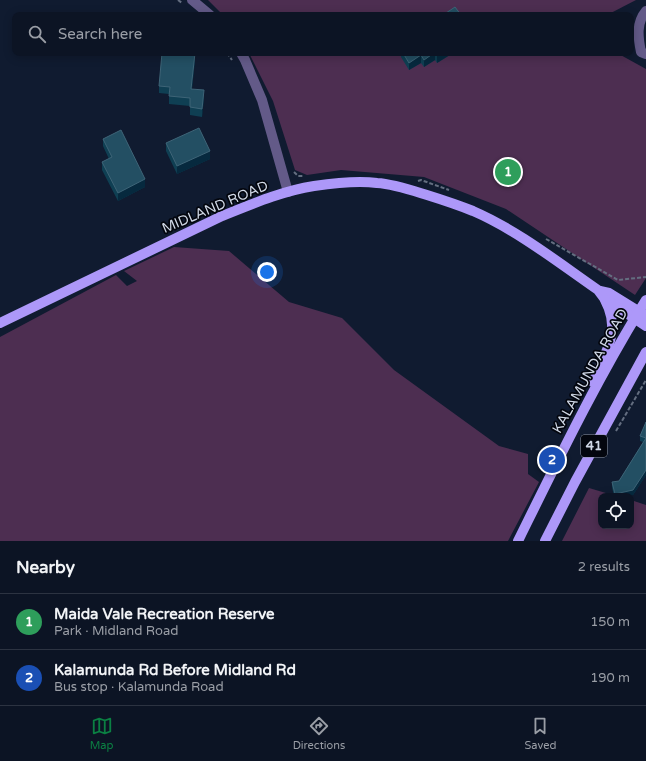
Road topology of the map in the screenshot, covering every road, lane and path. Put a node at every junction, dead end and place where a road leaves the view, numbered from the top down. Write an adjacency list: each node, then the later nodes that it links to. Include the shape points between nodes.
1 (192, 0): 3 (street)
2 (646, 11): 4 (street, via 639,23 638,37 641,52)
3 (206, 12)
4 (646, 54)
5 (243, 56): 6 (street, via 262,100)
6 (288, 192): 7 (main road, MIDLAND ROAD, via 341,183 377,182 449,202 498,224 539,249); 10 (main road, MIDLAND ROAD, via 222,216)
7 (601, 294): 9 (main road, MIDLAND ROAD, via 609,293); 13 (main road, via 610,310 613,322 612,336)
8 (646, 300): 9 (main road, KALAMUNDA ROAD / 41)
9 (640, 315): 11 (main road, MIDLAND ROAD); 13 (main road, KALAMUNDA ROAD / 41)
10 (0, 322)
11 (646, 326)
12 (646, 352): 15 (main road, 41)
13 (573, 430): 14 (main road, KALAMUNDA ROAD / 41)
14 (518, 541)
15 (546, 541)

